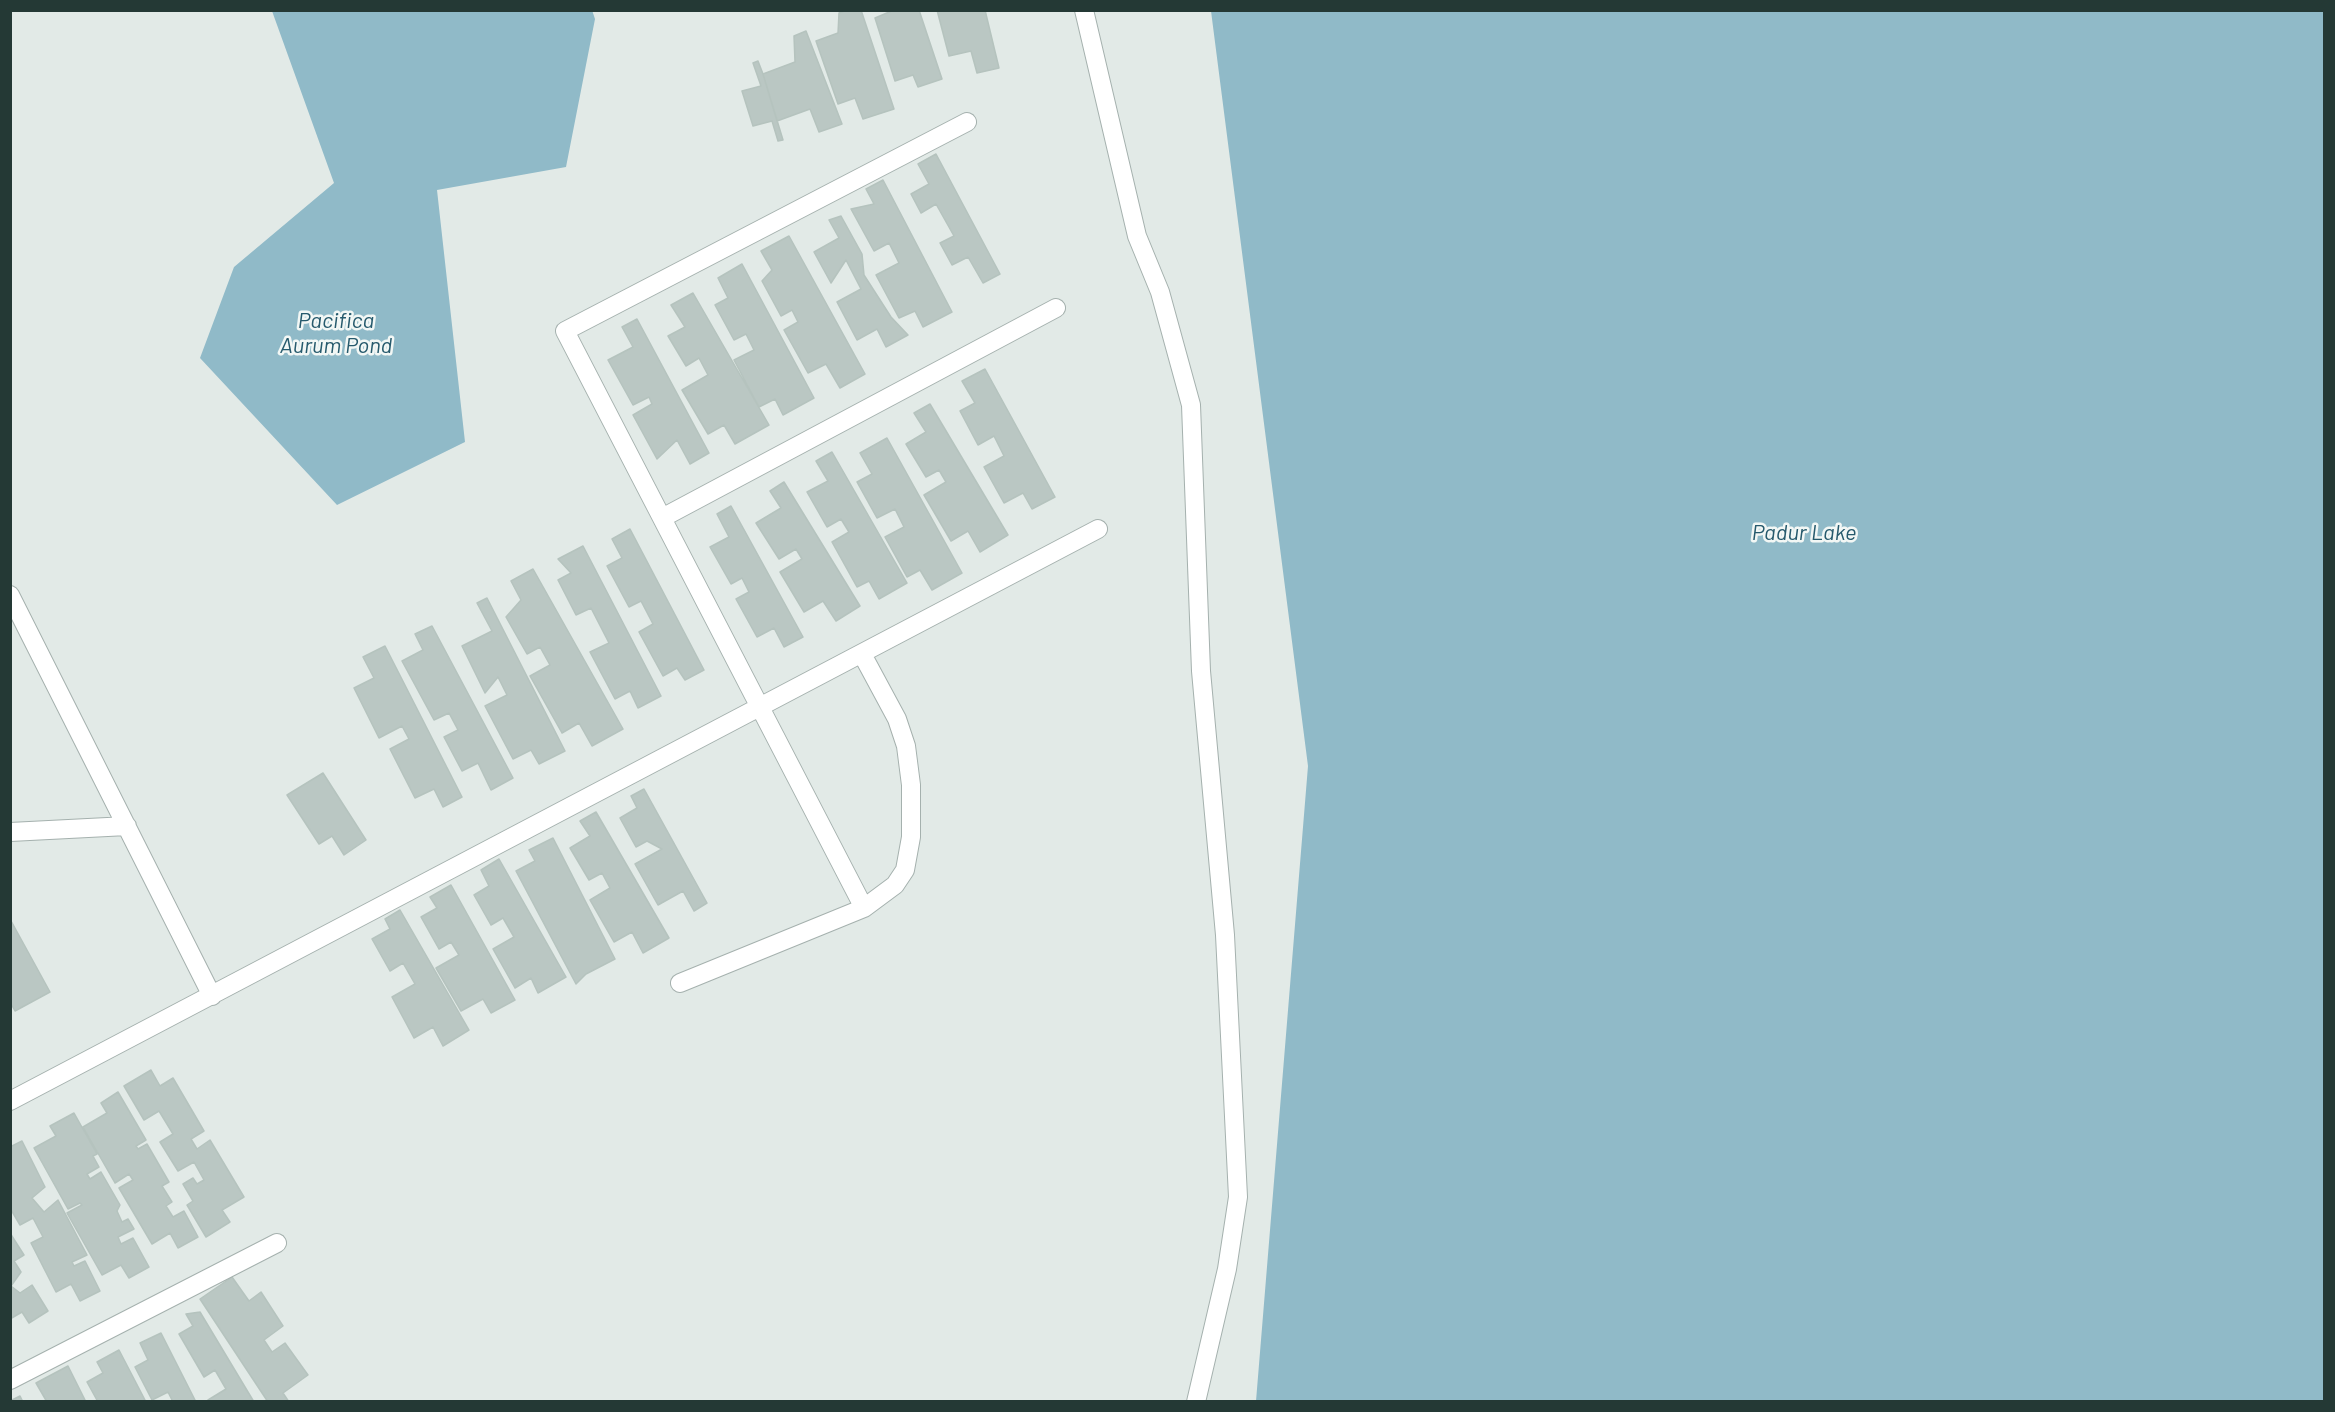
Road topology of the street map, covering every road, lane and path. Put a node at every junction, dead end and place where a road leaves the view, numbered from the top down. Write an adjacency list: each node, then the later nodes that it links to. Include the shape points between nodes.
1 (1084, 10): 17 (street, via 1137,236 1152,268 1183,370 1193,427 1201,672 1225,934 1238,1197 1227,1269)
2 (967, 122): 4 (street, via 565,331)
3 (1056, 308): 4 (street)
4 (662, 518): 8 (street)
5 (1098, 529): 7 (street)
6 (10, 595): 9 (street)
7 (862, 654): 8 (street); 11 (street, via 897,719 906,746 911,785 911,837 905,870 895,885)
8 (760, 707): 11 (street); 13 (street)
9 (127, 826): 10 (street); 13 (street)
10 (10, 832)
11 (864, 908): 12 (street)
12 (680, 983)
13 (212, 996): 14 (street)
14 (10, 1101)
15 (277, 1243): 16 (street)
16 (10, 1380)
17 (1196, 1401)

